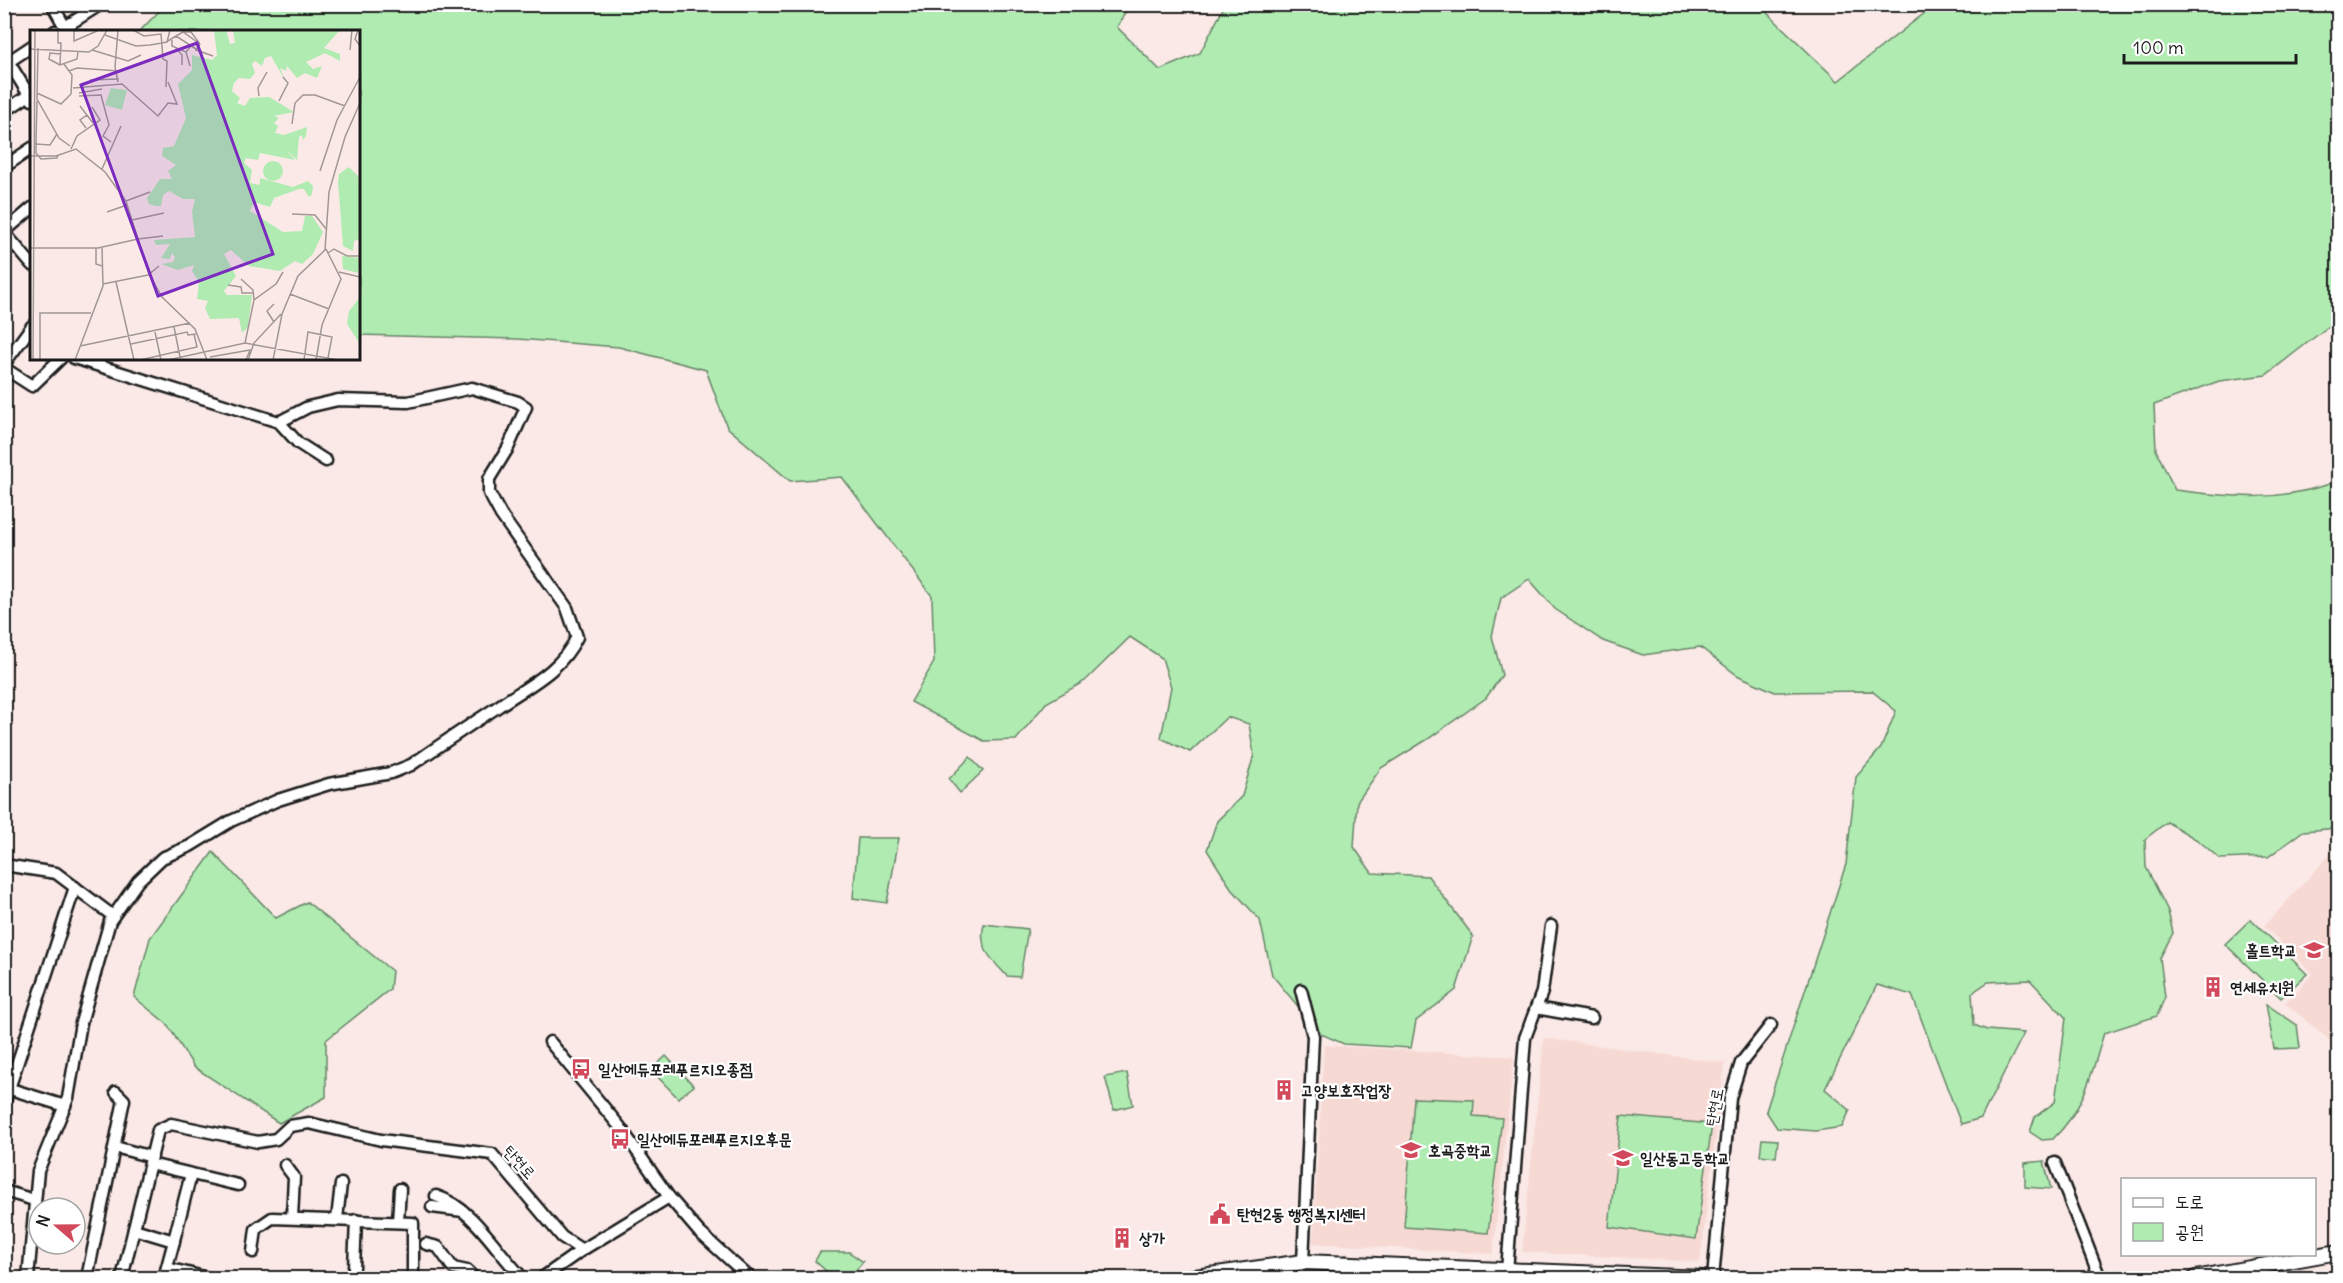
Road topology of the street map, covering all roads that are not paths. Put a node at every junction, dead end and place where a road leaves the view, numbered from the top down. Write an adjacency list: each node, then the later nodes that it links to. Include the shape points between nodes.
1 (52, 4): 2 (street, via 65,27)
2 (101, 4)
3 (30, 47): 4 (street)
4 (6, 63): 5 (street)
5 (30, 98): 6 (street)
6 (4, 112)
7 (30, 149): 8 (street)
8 (4, 167)
9 (30, 210): 10 (street, via 4,232)
10 (30, 263)
11 (30, 329): 14 (street)
12 (58, 360): 14 (street, via 33,386)
13 (80, 360): 15 (street)
14 (4, 366)
15 (279, 422): 16 (street, via 298,443); 19 (street, via 308,407 338,399 408,402 472,388 526,407 489,479 489,493 567,608 577,637 557,667 411,765 278,800 162,858 138,881)
16 (326, 461)
17 (4, 865): 18 (street, via 56,873)
18 (75, 887): 19 (street); 26 (street)
19 (113, 916): 29 (street, via 81,1023 74,1077)
20 (1551, 926): 22 (street, via 1542,992)
21 (1301, 990): 54 (street, via 1313,1036)
22 (1536, 1008): 23 (street); 57 (street, via 1525,1038)
23 (1592, 1018)
24 (1771, 1024): 72 (street, 탄현로, via 1741,1063 1730,1098)
25 (550, 1042): 40 (street, via 620,1126)
26 (6, 1088): 28 (street); 29 (street)
27 (116, 1092): 30 (street, via 124,1100)
28 (4, 1104)
29 (65, 1106): 39 (street, via 43,1153)
30 (115, 1147): 31 (street); 61 (street)
31 (151, 1161): 34 (street); 47 (street); 50 (street, 탄현로, via 159,1130 171,1124 258,1142 276,1139 290,1126 309,1123 381,1140 492,1154 562,1237)
32 (2055, 1163): 73 (street)
33 (285, 1165): 43 (street, via 294,1178)
34 (191, 1174): 36 (street); 48 (street)
35 (341, 1184): 44 (street)
36 (238, 1185)
37 (400, 1189): 46 (street)
38 (4, 1191): 41 (street)
39 (35, 1196)
40 (669, 1197): 50 (street); 68 (street, via 699,1232)
41 (27, 1198)
42 (434, 1201): 66 (street, via 450,1200 464,1211)
43 (292, 1218): 44 (street); 51 (street, via 272,1218 256,1229)
44 (337, 1219): 45 (street)
45 (356, 1220): 46 (street); 56 (street)
46 (398, 1222): 64 (street, via 413,1223)
47 (134, 1229): 48 (street, via 174,1241); 62 (street)
48 (173, 1244): 58 (street)
49 (426, 1244): 65 (street, via 438,1247 453,1268 467,1271)
50 (582, 1250): 67 (street)
51 (253, 1252)
52 (2338, 1252): 74 (main road)
53 (30, 1256): 60 (street)
54 (1303, 1262): 55 (main road); 59 (main road)
55 (1346, 1262): 57 (main road); 70 (street)
56 (354, 1268)
57 (1507, 1271): 71 (main road)
58 (165, 1273): 63 (street)
59 (1267, 1273): 69 (main road)
60 (28, 1278)
61 (87, 1278)
62 (122, 1278)
63 (208, 1278)
64 (413, 1278)
65 (474, 1278)
66 (523, 1278)
67 (542, 1278)
68 (750, 1278)
69 (1188, 1278)
70 (1345, 1278)
71 (1703, 1278)
72 (1713, 1278)
73 (2100, 1278)
74 (2195, 1278)

